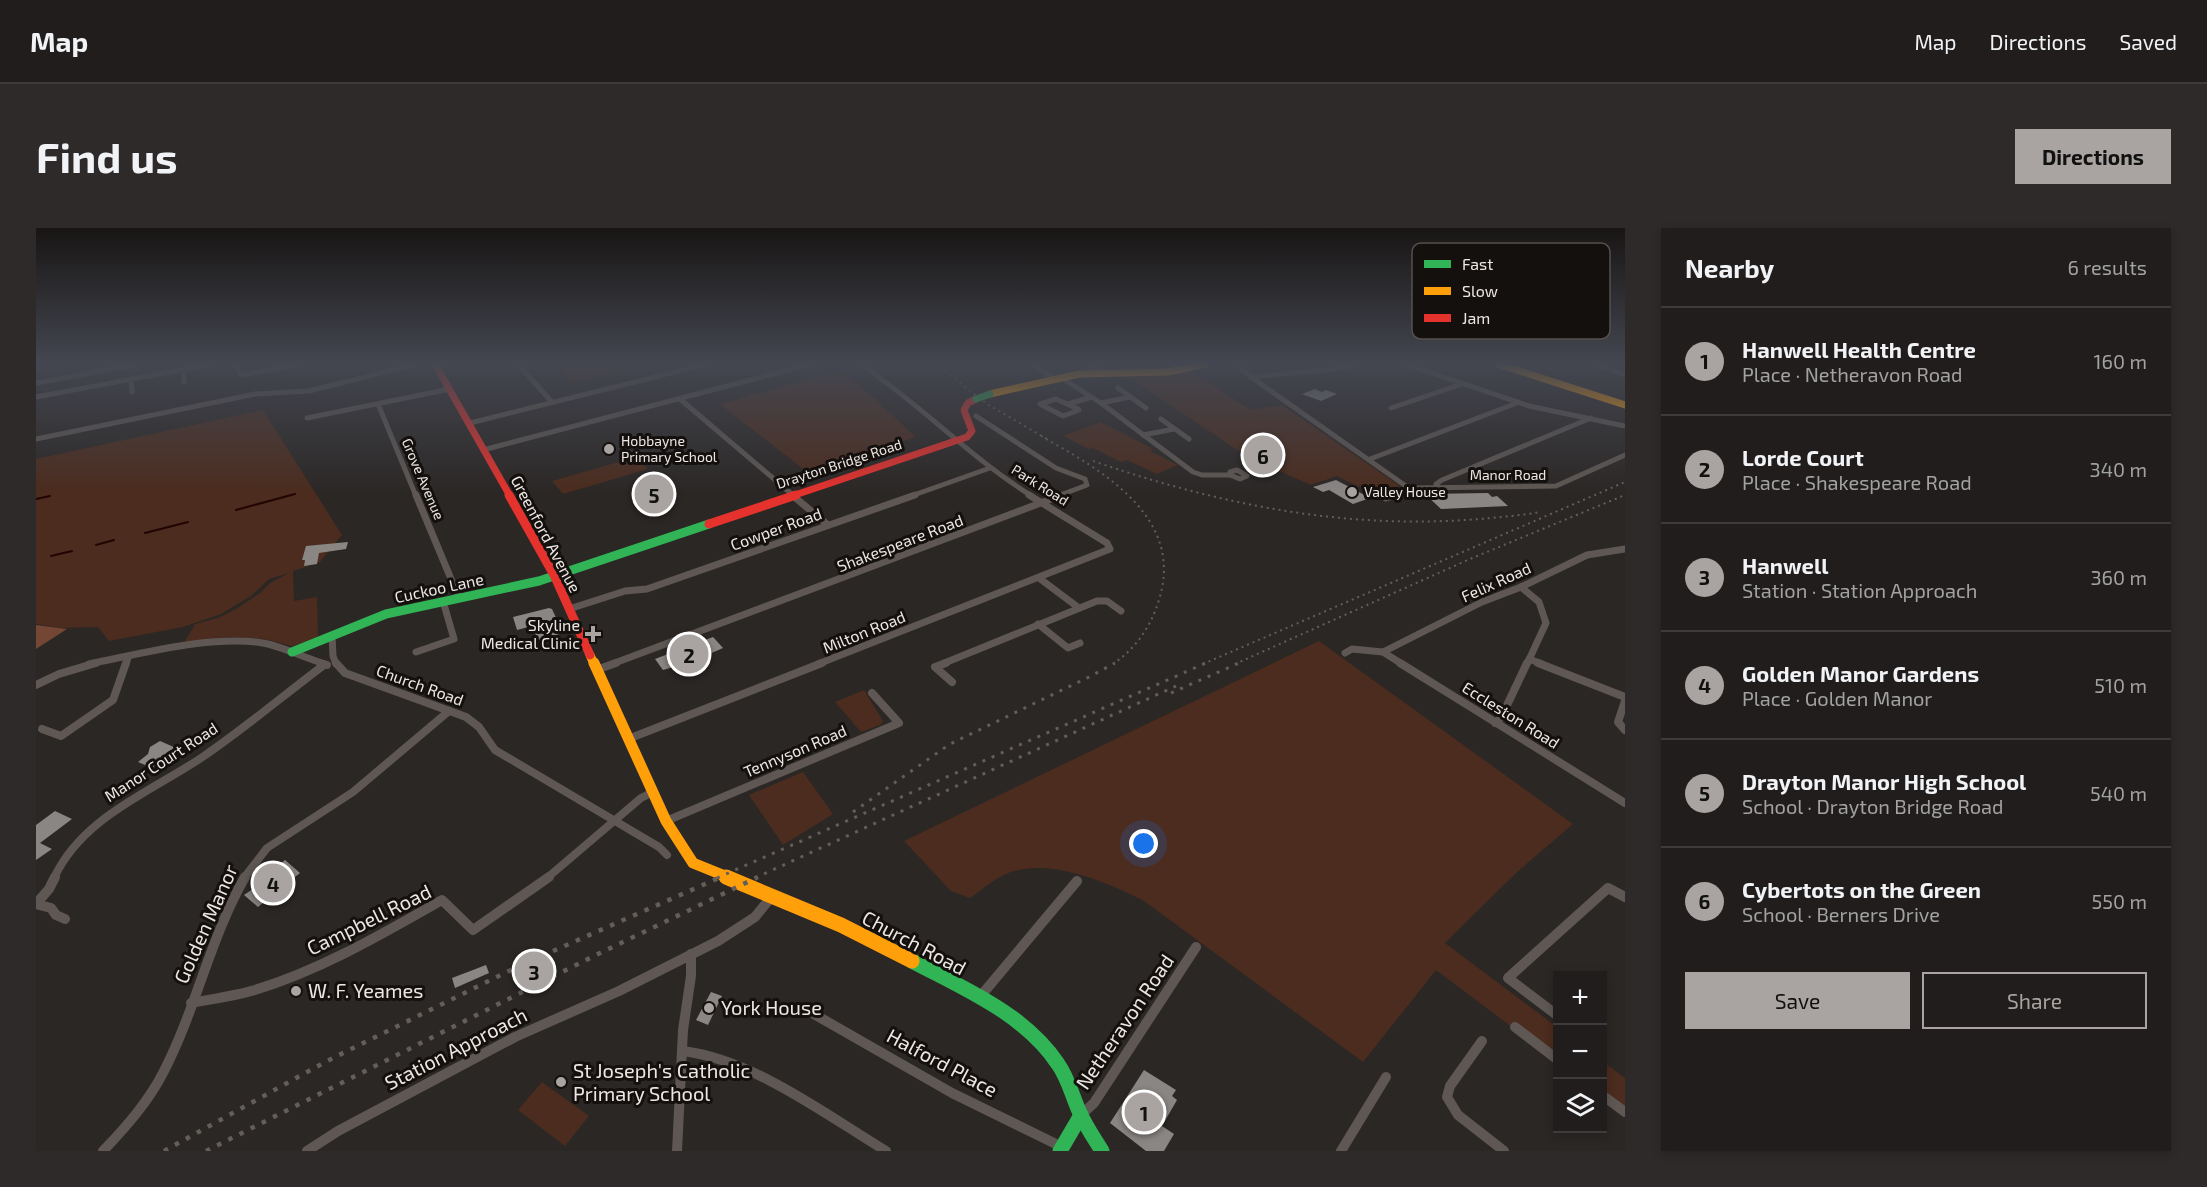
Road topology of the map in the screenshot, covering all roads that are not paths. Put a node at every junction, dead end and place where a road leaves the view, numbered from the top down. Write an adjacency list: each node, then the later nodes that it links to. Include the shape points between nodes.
1 (191, 407): 24 (street)
2 (362, 407): 17 (street)
3 (379, 407): 43 (street, Grove Avenue)
4 (460, 407): 20 (street, Greenford Avenue)
5 (532, 407): 20 (street)
6 (649, 407): 27 (street)
7 (690, 407): 34 (street)
8 (918, 407): 26 (street, Park Road)
9 (965, 407): 26 (street, bridge, via 972,431)
10 (1046, 407): 11 (street, via 1064,416 1079,410)
11 (1074, 407)
12 (1107, 407): 23 (street)
13 (1295, 407): 29 (street)
14 (1506, 407): 29 (street)
15 (1537, 407): 18 (street)
16 (976, 416): 36 (street, Shakespeare Road, via 1056,468 1088,482)
17 (307, 418)
18 (1591, 418): 21 (street); 32 (street, via 1442,480 1436,484)
19 (1161, 419): 22 (street)
20 (470, 423): 27 (street, Greenford Avenue)
21 (1625, 426)
22 (1174, 429): 23 (street); 25 (street)
23 (1143, 435): 31 (street, via 1197,474)
24 (36, 439)
25 (1189, 440)
26 (957, 441): 30 (street, Park Road); 34 (street, Drayton Bridge Road)
27 (483, 450): 40 (street, Greenford Avenue)
28 (1625, 455): 32 (street, Manor Road, via 1556,486)
29 (1370, 459): 33 (street)
30 (990, 468): 36 (street, Park Road); 37 (street, Cowper Road)
31 (1230, 475)
32 (1438, 487): 33 (street, Manor Road)
33 (1410, 489): 35 (street, Manor Road)
34 (794, 495): 37 (street); 40 (street, Drayton Bridge Road)
35 (1386, 498)
36 (1044, 502): 38 (street, Park Road, via 1107,543); 59 (street, Shakespeare Road)
37 (828, 525): 46 (street, Cowper Road, via 658,585)
38 (1110, 549): 41 (street, Milton Road)
39 (1625, 549): 42 (street, Felix Road, via 1587,555)
40 (554, 575): 43 (street, Cuckoo Lane, via 515,588); 46 (street, Greenford Avenue)
41 (1039, 578): 45 (street); 68 (street, Milton Road)
42 (1521, 587): 53 (street, Felix Road); 56 (street, via 1538,600 1545,614 1546,623)
43 (459, 598): 44 (street, Cuckoo Lane)
44 (443, 601): 49 (street, Cuckoo Lane, via 386,614); 52 (street, via 454,639)
45 (1079, 608): 47 (street, via 1107,601); 48 (street)
46 (569, 609): 59 (street, Greenford Avenue)
47 (1121, 611)
48 (1038, 624): 50 (street, via 1068,648); 60 (street, via 935,666)
49 (332, 636): 51 (street); 58 (street)
50 (1080, 643)
51 (292, 651): 55 (street, Church Road, via 227,640); 57 (street, Church Road)
52 (416, 652)
53 (1383, 652): 54 (street, via 1352,649); 65 (street, Eccleston Road)
54 (1344, 653)
55 (128, 658): 61 (street, Church Road, via 80,667); 66 (street, via 113,700 62,736)
56 (1529, 659): 63 (street); 65 (street)
57 (324, 665): 58 (street, Church Road); 77 (street, Manor Court Road, via 204,756 94,825 62,861 49,889)
58 (337, 666): 64 (street, Church Road, via 387,690)
59 (596, 670): 68 (street, Greenford Avenue)
60 (952, 682)
61 (36, 685)
62 (872, 693): 72 (street, Tennyson Road, via 899,723)
63 (1625, 699): 67 (street, via 1618,722)
64 (449, 711): 71 (street, Church Road, via 473,721 495,750); 82 (street, Golden Manor, via 353,792 256,858 243,875)
65 (1495, 723): 70 (street, Eccleston Road)
66 (42, 729)
67 (1625, 730)
68 (628, 739): 69 (street, Greenford Avenue)
69 (653, 792): 71 (street, Campbell Road); 72 (street, Greenford Avenue)
70 (1625, 802)
71 (615, 821): 73 (street, Church Road); 82 (street, Campbell Road, via 556,872 473,930 442,900 308,969 254,990)
72 (666, 821): 75 (street, Church Road, via 693,863)
73 (667, 855)
74 (1077, 881): 81 (street)
75 (772, 896): 80 (street, Station Approach, via 738,930); 81 (street, Church Road, via 898,953)
76 (1625, 897): 84 (street, via 1608,888 1508,978)
77 (36, 904): 78 (street)
78 (65, 918)
79 (1196, 947): 92 (street, Netheravon Road, via 1094,1103)
80 (691, 954): 87 (street); 95 (street, Station Approach, via 515,1037)
81 (979, 998): 92 (street, Church Road, via 1043,1045 1059,1065)
82 (191, 1003): 94 (street, Golden Manor, via 164,1072 139,1110)
83 (805, 1009): 93 (street, Halford Place, via 952,1093)
84 (1553, 1013)
85 (1515, 1027): 88 (street)
86 (1482, 1041): 100 (street, via 1450,1086 1447,1097 1458,1115)
87 (683, 1051): 96 (street); 97 (street, via 700,1052 758,1076)
88 (1553, 1057)
89 (1386, 1077): 99 (street)
90 (1607, 1099): 91 (street)
91 (1625, 1112)
92 (1081, 1114): 93 (street); 98 (street, Church Road)
93 (1061, 1149)
94 (104, 1151)
95 (307, 1151)
96 (677, 1151)
97 (886, 1151)
98 (1102, 1151)
99 (1341, 1151)
100 (1504, 1151)

